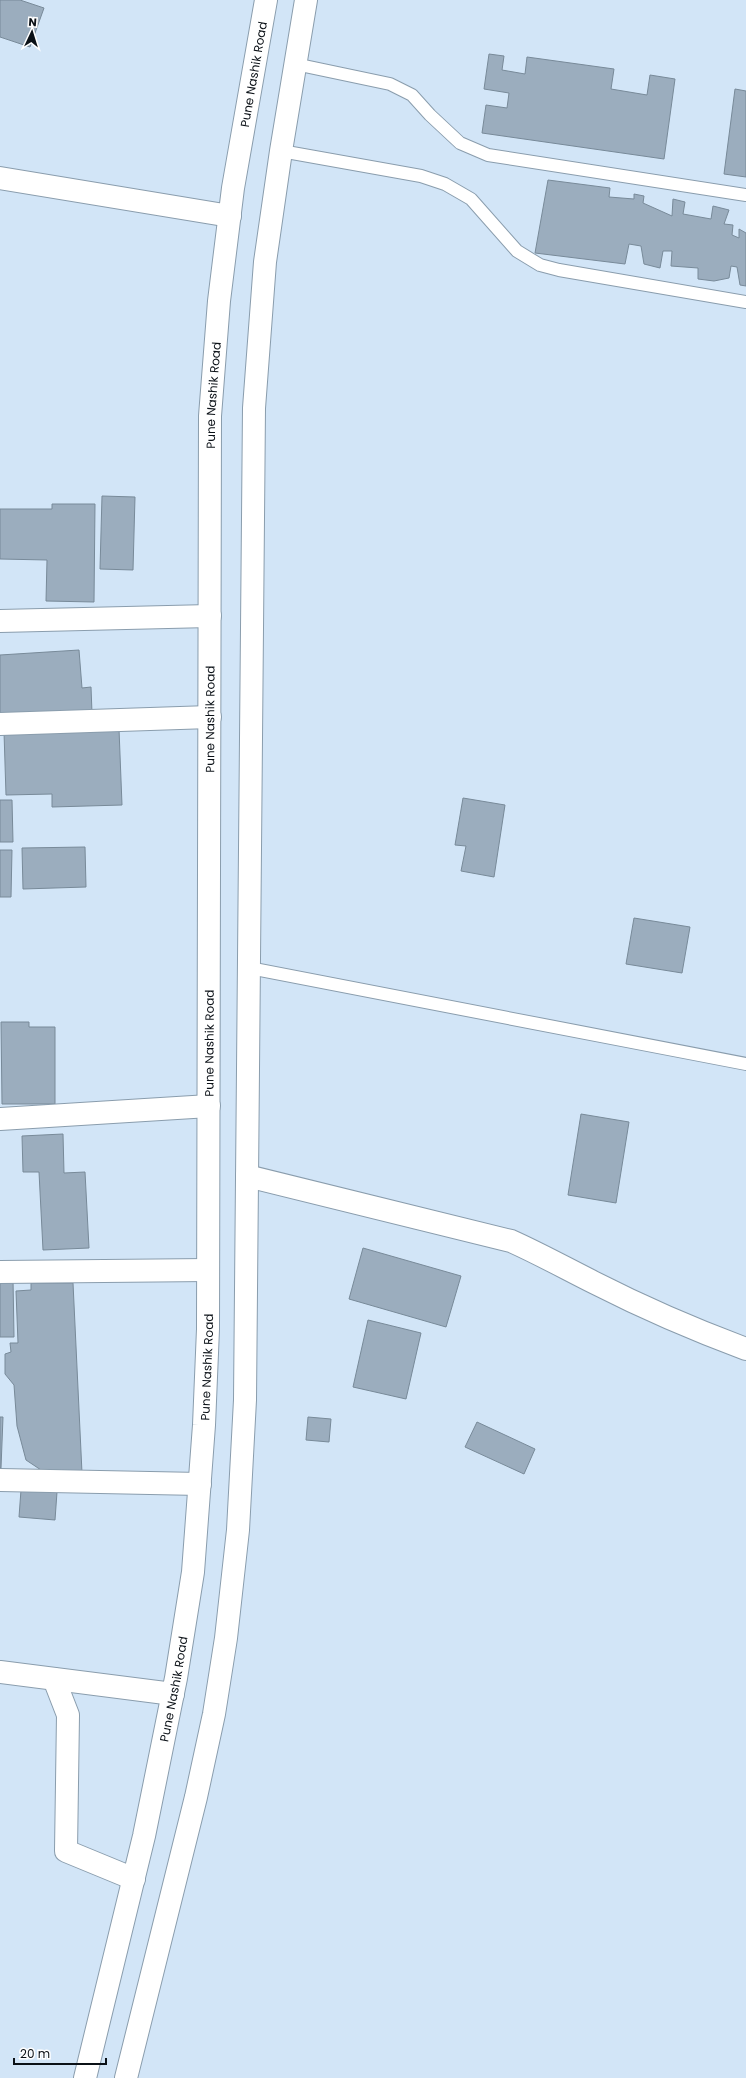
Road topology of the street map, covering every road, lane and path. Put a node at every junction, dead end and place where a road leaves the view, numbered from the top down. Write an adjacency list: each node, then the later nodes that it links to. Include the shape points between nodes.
1 (266, 0): 7 (main road, Pune Nashik Road)
2 (306, 0): 3 (main road)
3 (295, 64): 4 (main road); 6 (lane, via 390,84 412,95 460,144 488,155)
4 (281, 151): 8 (lane, via 421,176 445,184 471,199 518,251 546,266); 13 (main road, via 265,262 254,408)
5 (0, 178): 7 (main road)
6 (746, 195)
7 (230, 216): 9 (main road, Pune Nashik Road, via 219,301 210,416)
8 (746, 302)
9 (210, 616): 10 (main road); 11 (main road, Pune Nashik Road)
10 (0, 621)
11 (210, 716): 12 (main road); 15 (main road, Pune Nashik Road)
12 (0, 724)
13 (249, 968): 14 (lane); 17 (main road)
14 (746, 1064)
15 (209, 1106): 16 (main road); 18 (main road, Pune Nashik Road)
16 (0, 1119)
17 (247, 1176): 20 (main road, via 511,1241 596,1284 708,1335); 28 (main road, via 243,1443 238,1530 226,1638 214,1714 196,1798)
18 (208, 1270): 19 (main road); 22 (main road, Pune Nashik Road, via 208,1337)
19 (0, 1272)
20 (746, 1349)
21 (0, 1480): 22 (main road)
22 (200, 1484): 25 (main road, Pune Nashik Road, via 193,1572)
23 (0, 1672): 24 (main road)
24 (54, 1679): 25 (main road); 26 (main road, via 68,1715 66,1851)
25 (173, 1694): 26 (main road, Pune Nashik Road)
26 (134, 1879): 27 (main road, Pune Nashik Road)
27 (86, 2078)
28 (126, 2078)

